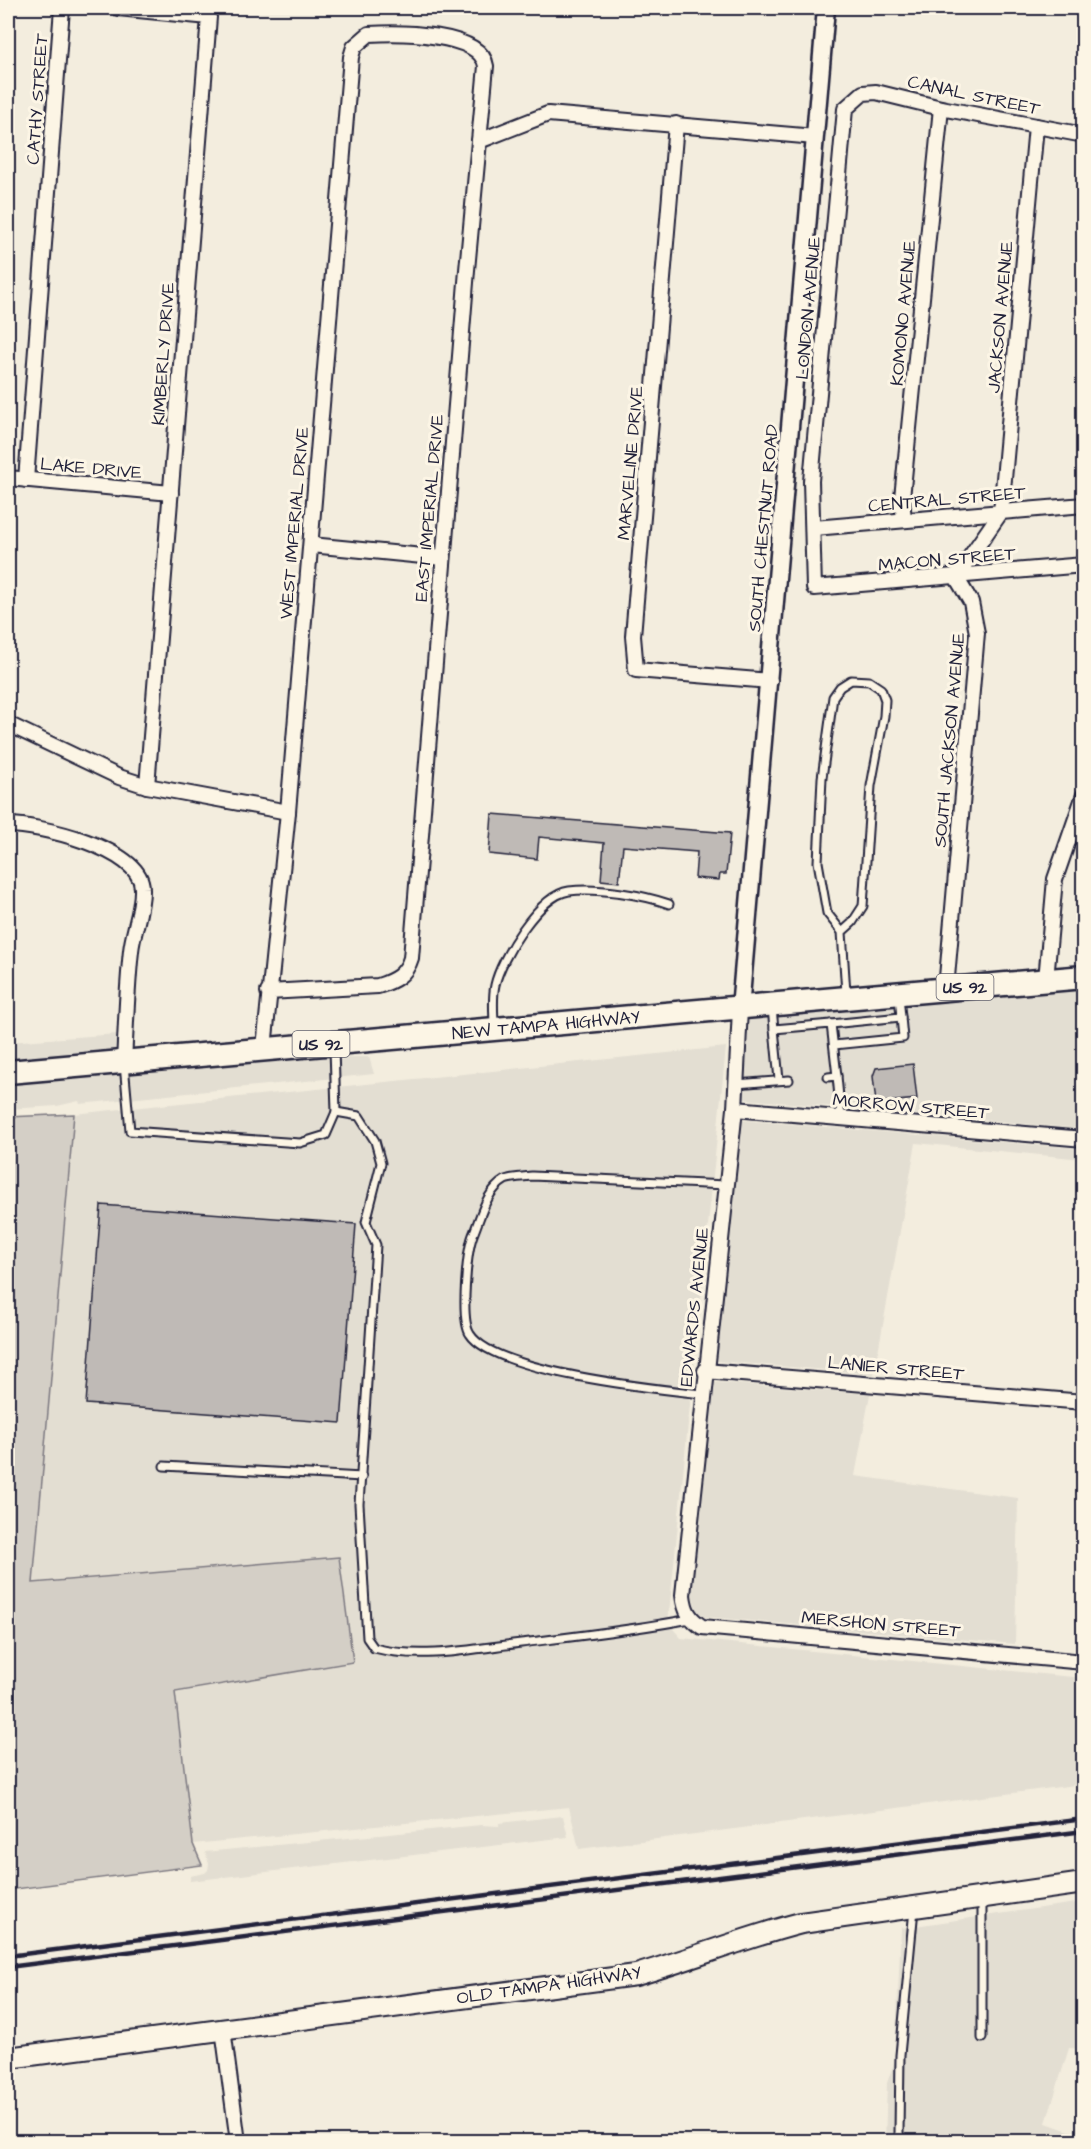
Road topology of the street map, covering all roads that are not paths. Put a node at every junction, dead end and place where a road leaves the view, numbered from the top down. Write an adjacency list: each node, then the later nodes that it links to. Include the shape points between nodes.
1 (62, 8): 13 (street, CATHY STREET)
2 (118, 8): 14 (street, KIMBERLY DRIVE, via 209,17)
3 (826, 8): 10 (street, SOUTH CHESTNUT ROAD)
4 (351, 57): 11 (street, EAST IMPERIAL DRIVE, via 360,39 381,33 440,37 475,47 486,66); 19 (street, WEST IMPERIAL DRIVE)
5 (858, 97): 6 (street, CANAL STREET, via 876,92); 18 (street, LONDON AVENUE, via 844,109 842,122 811,481)
6 (940, 108): 8 (street, CANAL STREET); 17 (street, KOMONO AVENUE, via 902,498)
7 (676, 124): 10 (street); 11 (street, via 548,114); 24 (street, MARVELINE DRIVE, via 633,636 636,670)
8 (1036, 126): 9 (street, CANAL STREET); 16 (street, JACKSON AVENUE)
9 (1083, 135)
10 (815, 137): 24 (street, SOUTH CHESTNUT ROAD)
11 (478, 141): 20 (street, EAST IMPERIAL DRIVE)
12 (8, 478): 13 (street, LAKE DRIVE)
13 (26, 480): 14 (street, LAKE DRIVE)
14 (171, 493): 26 (street, KIMBERLY DRIVE)
15 (1083, 505): 16 (street, CENTRAL STREET)
16 (1001, 512): 17 (street, CENTRAL STREET); 22 (street)
17 (904, 520): 18 (street, CENTRAL STREET)
18 (814, 528): 23 (street, LONDON AVENUE)
19 (311, 545): 20 (street); 28 (street, WEST IMPERIAL DRIVE)
20 (443, 558): 35 (street, EAST IMPERIAL DRIVE, via 408,966 390,982 378,986)
21 (1083, 565): 22 (street, MACON STREET)
22 (956, 577): 23 (street, MACON STREET); 34 (street, SOUTH JACKSON AVENUE, via 971,602 977,633)
23 (814, 588)
24 (770, 681): 38 (street, SOUTH CHESTNUT ROAD)
25 (8, 724): 26 (street, via 119,777)
26 (147, 786): 28 (street)
27 (1083, 795): 33 (street, via 1054,879)
28 (288, 812): 35 (street, WEST IMPERIAL DRIVE)
29 (8, 825): 46 (street, via 51,830 89,842 135,871 142,886 131,951)
30 (669, 904): 42 (lane, via 641,894 568,891 547,903 508,949 494,987)
31 (842, 932): 31 (lane, via 827,913 818,862 822,778 833,697 851,680 869,681 881,689 884,716 871,786 863,906); 37 (lane)
32 (1083, 977): 33 (main road, NEW TAMPA HIGHWAY / US 92)
33 (1046, 980): 34 (main road, NEW TAMPA HIGHWAY / US 92)
34 (946, 989): 36 (main road, NEW TAMPA HIGHWAY / US 92)
35 (268, 992): 45 (street, WEST IMPERIAL DRIVE)
36 (899, 994): 37 (main road, NEW TAMPA HIGHWAY / US 92); 40 (lane)
37 (847, 999): 39 (main road, NEW TAMPA HIGHWAY / US 92)
38 (740, 1009): 39 (main road, NEW TAMPA HIGHWAY / US 92); 42 (main road, NEW TAMPA HIGHWAY / US 92); 52 (street, EDWARDS AVENUE)
39 (773, 1017): 41 (lane); 50 (lane)
40 (902, 1017): 41 (lane); 44 (lane, via 903,1038)
41 (831, 1024): 44 (lane)
42 (494, 1029): 43 (main road, NEW TAMPA HIGHWAY / US 92)
43 (334, 1042): 45 (main road, NEW TAMPA HIGHWAY / US 92); 54 (lane)
44 (834, 1045): 48 (lane)
45 (264, 1048): 46 (main road, NEW TAMPA HIGHWAY / US 92)
46 (124, 1062): 47 (main road, NEW TAMPA HIGHWAY / US 92); 54 (lane, via 129,1131 300,1143 326,1135)
47 (8, 1072)
48 (837, 1076): 49 (lane); 55 (lane)
49 (828, 1077)
50 (779, 1080): 51 (lane); 52 (lane)
51 (789, 1080)
52 (736, 1084): 53 (street, EDWARDS AVENUE)
53 (735, 1109): 55 (street, MORROW STREET); 57 (street, EDWARDS AVENUE)
54 (336, 1113): 62 (lane, via 359,1116 375,1140 381,1163 366,1222 376,1245)
55 (841, 1118): 56 (street, MORROW STREET)
56 (1083, 1139)
57 (726, 1185): 58 (street, EDWARDS AVENUE); 59 (lane, via 532,1176 506,1180 489,1196 470,1244 466,1317 469,1334 480,1344 509,1359 563,1373)
58 (705, 1371): 59 (street, EDWARDS AVENUE); 60 (street, LANIER STREET)
59 (702, 1394): 63 (street, EDWARDS AVENUE, via 682,1595)
60 (1083, 1402)
61 (164, 1466): 62 (lane)
62 (362, 1477): 63 (lane, via 359,1504 367,1638 374,1647 394,1653 452,1652 654,1626)
63 (687, 1614): 64 (street, MERSHON STREET, via 702,1627)
64 (1083, 1662)
65 (1083, 1882): 66 (main road, OLD TAMPA HIGHWAY)
66 (982, 1896): 67 (main road, OLD TAMPA HIGHWAY); 69 (lane)
67 (915, 1906): 68 (main road, OLD TAMPA HIGHWAY, via 801,1923 636,1975); 72 (lane, via 899,2082 899,2133)
68 (223, 2029): 70 (main road, OLD TAMPA HIGHWAY); 71 (street)
69 (982, 2038)
70 (8, 2058)
71 (238, 2142)
72 (908, 2142)

